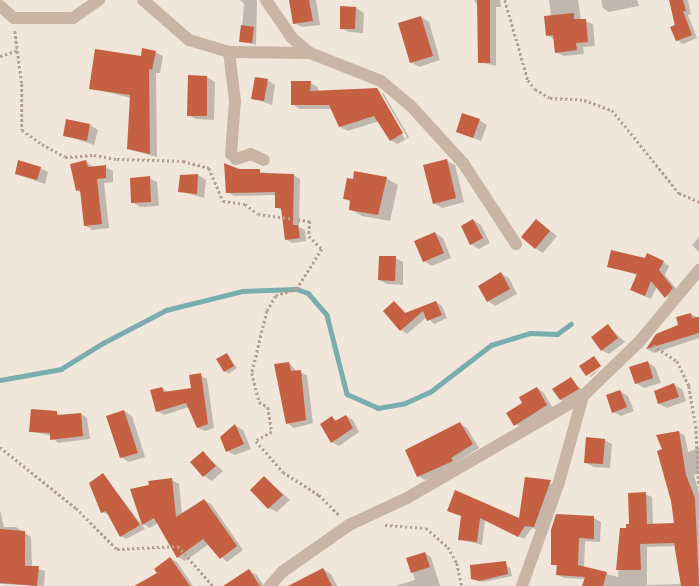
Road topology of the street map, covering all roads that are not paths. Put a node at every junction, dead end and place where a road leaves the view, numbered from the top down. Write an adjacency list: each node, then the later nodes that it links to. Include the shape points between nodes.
1 (100, 0): 4 (street, via 73,18 14,18)
2 (143, 0): 5 (street, via 189,40)
3 (266, 0): 6 (street, via 292,38)
4 (0, 6)
5 (229, 52): 6 (street); 7 (street, via 235,101 231,154 236,159 250,154)
6 (310, 53): 8 (street, via 381,81 410,105 463,163)
7 (264, 160)
8 (516, 244)
9 (699, 270): 10 (street, via 639,342)
10 (583, 396): 11 (street, via 407,498 349,524 282,572); 12 (street, via 559,482)
11 (270, 586)
12 (522, 586)

